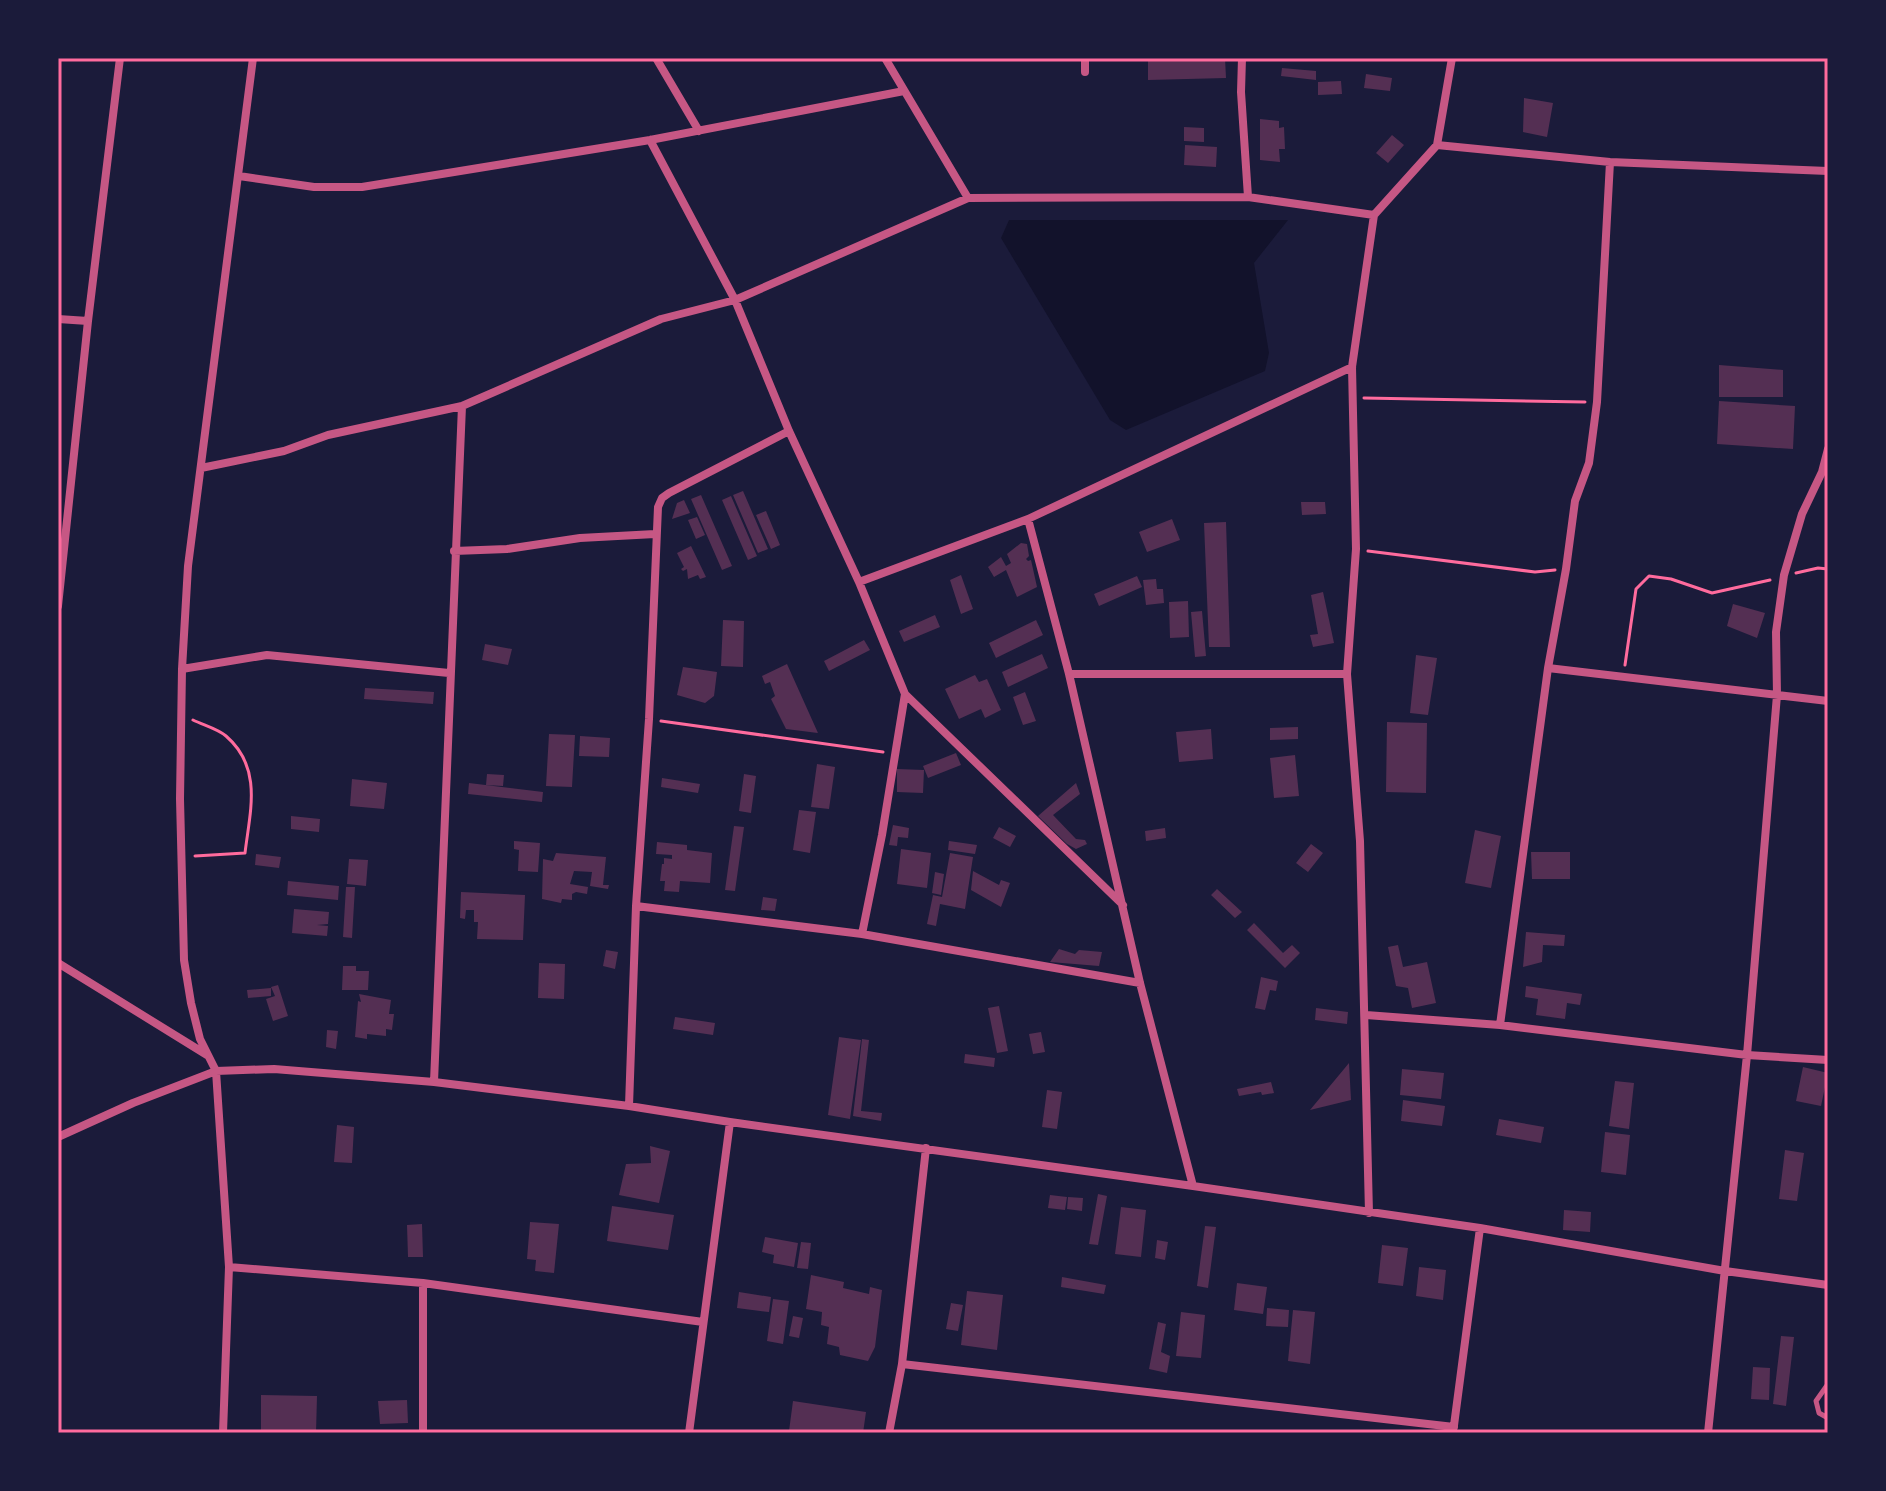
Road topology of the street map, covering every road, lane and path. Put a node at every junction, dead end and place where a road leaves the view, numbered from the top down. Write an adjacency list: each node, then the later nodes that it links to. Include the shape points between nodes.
1 (120, 58): 21 (street)
2 (253, 58): 15 (street)
3 (656, 58): 10 (street)
4 (885, 58): 9 (street)
5 (1085, 58): 8 (street)
6 (1242, 58): 16 (street)
7 (1452, 58): 12 (street)
8 (1085, 72)
9 (904, 91): 10 (street); 17 (street)
10 (699, 131): 11 (street)
11 (650, 140): 15 (street, via 362,187 314,187); 19 (street)
12 (1437, 145): 13 (street); 18 (street)
13 (1610, 162): 14 (street); 24 (street)
14 (1828, 171)
15 (239, 176): 28 (street)
16 (1248, 197): 17 (street); 18 (street)
17 (968, 198): 19 (street)
18 (1374, 215): 22 (street)
19 (735, 300): 25 (street, via 661,319); 26 (street)
20 (58, 319): 21 (street)
21 (88, 321): 37 (street)
22 (1352, 367): 23 (street); 29 (street)
23 (1354, 398): 24 (path); 31 (street)
24 (1597, 402): 33 (street)
25 (462, 406): 28 (street); 32 (street)
26 (789, 431): 30 (street, via 662,498); 36 (street)
27 (1828, 449): 35 (street)
28 (201, 468): 39 (street)
29 (1028, 519): 36 (street); 41 (street)
30 (655, 534): 32 (street); 48 (street)
31 (1356, 549): 33 (path, via 1535,572); 42 (street)
32 (454, 551): 40 (street)
33 (1566, 569): 38 (street)
34 (1828, 569): 35 (path)
35 (1784, 575): 43 (path, via 1712,593 1649,576 1636,589); 45 (street, via 1776,632)
36 (859, 582): 44 (street)
37 (58, 606)
38 (1548, 668): 43 (street); 57 (street)
39 (182, 669): 40 (street, via 267,655); 47 (street)
40 (449, 673): 62 (street)
41 (1069, 674): 42 (street); 52 (street)
42 (1347, 674): 56 (street)
43 (1623, 676): 45 (street)
44 (905, 694): 49 (street); 52 (street)
45 (1777, 695): 46 (street); 59 (street)
46 (1828, 701)
47 (182, 715): 50 (street); 50 (path, via 225,735 245,757 253,786 245,853)
48 (649, 719): 49 (path); 51 (street)
49 (894, 753): 53 (street)
50 (183, 856): 58 (street, via 184,960)
51 (636, 906): 53 (street); 63 (street)
52 (1124, 906): 55 (street)
53 (862, 934): 55 (street)
54 (58, 963): 58 (street)
55 (1140, 983): 67 (street)
56 (1366, 1015): 57 (street); 68 (street)
57 (1500, 1025): 59 (street)
58 (208, 1055): 61 (street)
59 (1747, 1055): 60 (street); 71 (street)
60 (1828, 1060)
61 (216, 1071): 62 (street, via 274,1069); 65 (street); 70 (street)
62 (434, 1082): 63 (street)
63 (629, 1106): 64 (street)
64 (730, 1122): 66 (street); 74 (street)
65 (58, 1137)
66 (926, 1148): 67 (street); 75 (street)
67 (1193, 1186): 68 (street)
68 (1369, 1213): 69 (street)
69 (1480, 1228): 71 (street); 78 (street)
70 (229, 1267): 72 (street); 79 (street)
71 (1725, 1271): 73 (street); 83 (street)
72 (423, 1283): 74 (street); 80 (street)
73 (1828, 1285)
74 (703, 1322): 81 (street)
75 (902, 1364): 78 (street); 82 (street)
76 (1828, 1384): 77 (lane, via 1816,1401 1819,1413)
77 (1828, 1418)
78 (1454, 1430)
79 (223, 1433)
80 (423, 1433)
81 (689, 1433)
82 (889, 1433)
83 (1708, 1433)

